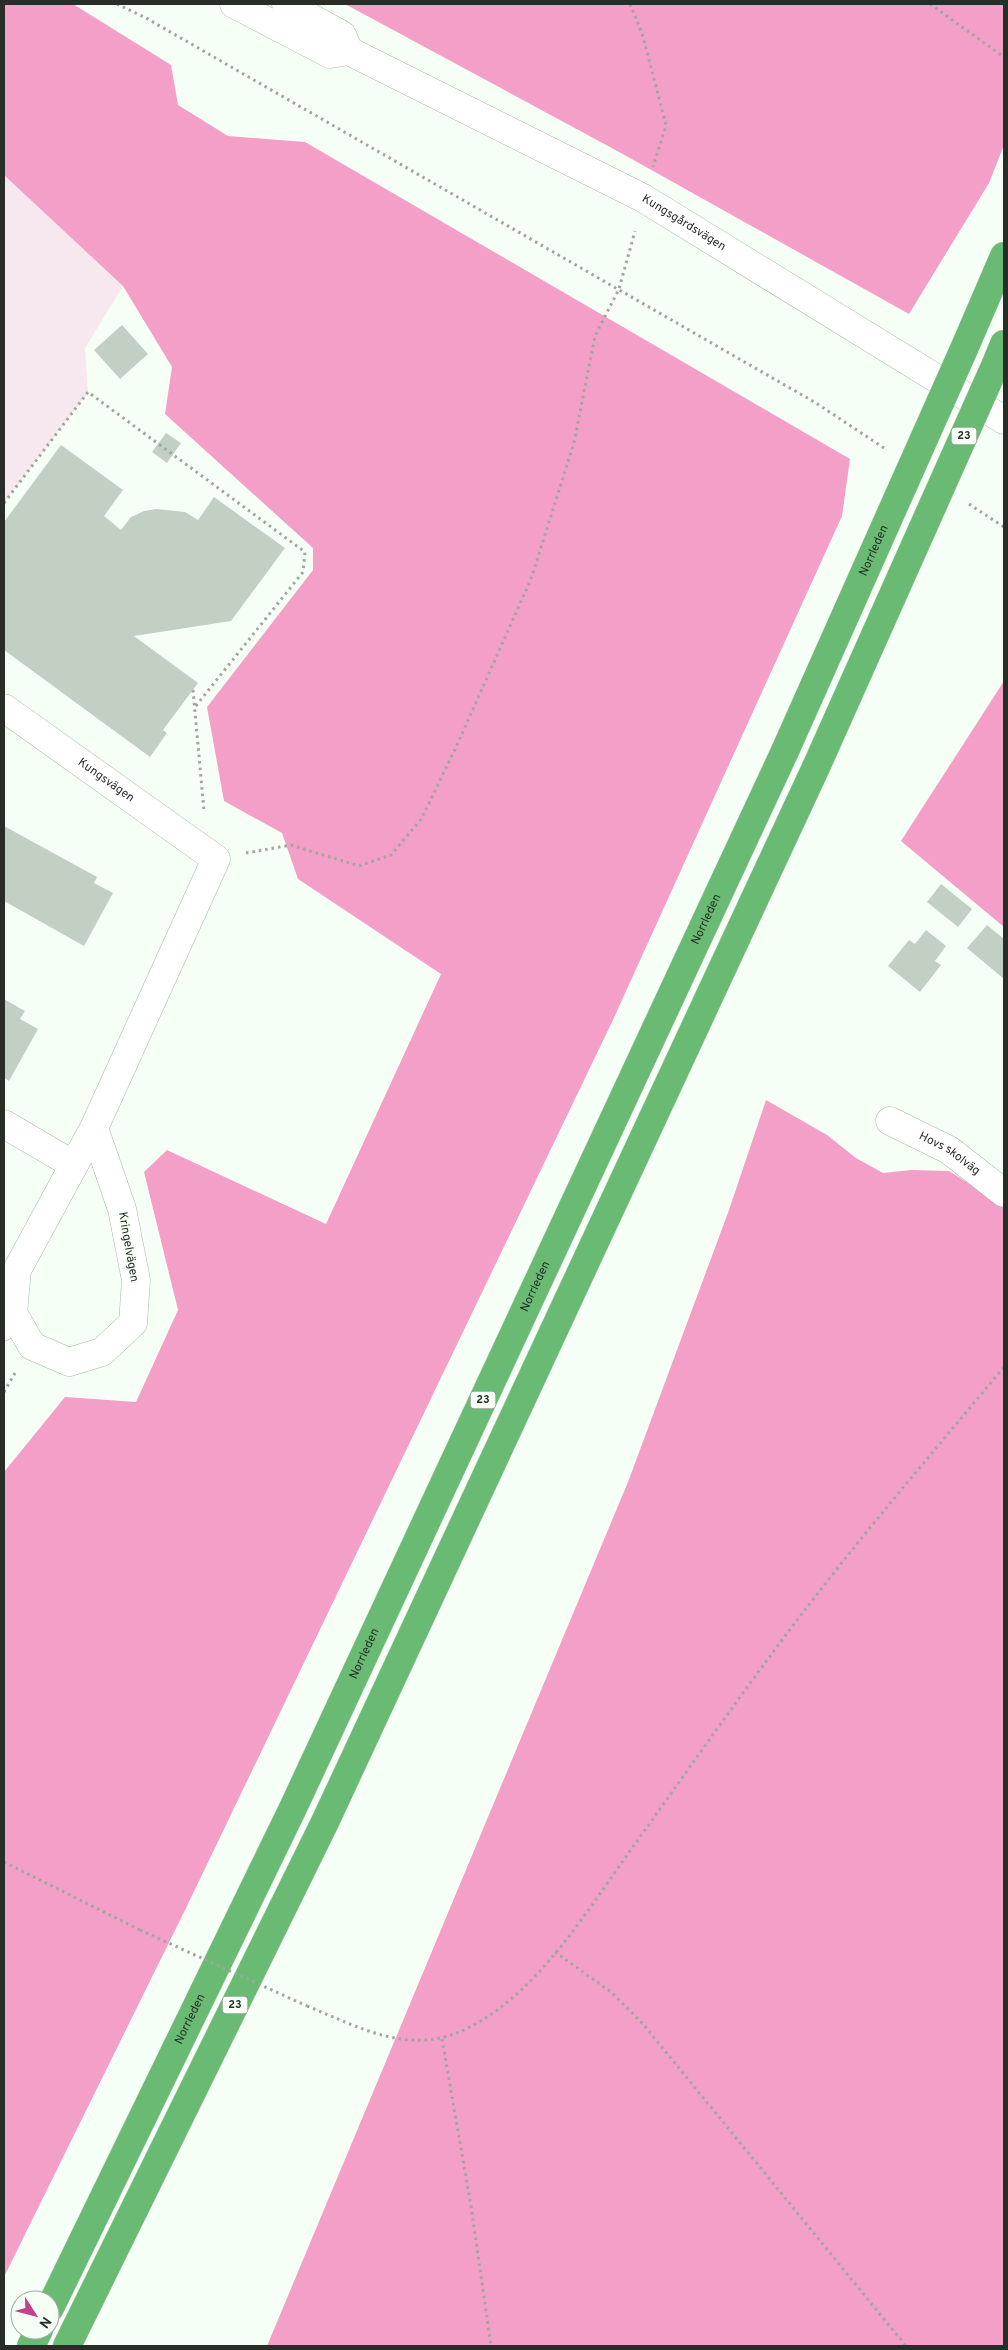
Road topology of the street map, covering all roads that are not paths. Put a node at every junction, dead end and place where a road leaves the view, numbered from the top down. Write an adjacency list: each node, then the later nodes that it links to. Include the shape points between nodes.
1 (234, 4): 3 (street, Kungsgårdsvägen, via 330,54)
2 (286, 4): 3 (street, Kungsgårdsvägen, via 342,35)
3 (349, 51): 6 (street, Kungsgårdsvägen, via 643,198)
4 (1004, 256): 15 (highway, Norrleden / 23, bridge, via 785,752 293,1808)
5 (999, 355): 16 (highway, 23, bridge, via 812,774 329,1813)
6 (1004, 420)
7 (4, 708): 8 (street, Kungsvägen)
8 (212, 856): 11 (street, Kringelvägen)
9 (890, 1121): 13 (street, Hovs skolväg, via 949,1150)
10 (4, 1124): 12 (street)
11 (94, 1128): 12 (street, Kringelvägen); 14 (street, Kringelvägen, via 122,1209 136,1280 133,1323 102,1352 69,1362 32,1346)
12 (74, 1165): 14 (street, Kringelvägen, via 17,1270)
13 (1004, 1193)
14 (8, 1322)
15 (59, 2290)
16 (67, 2346)

